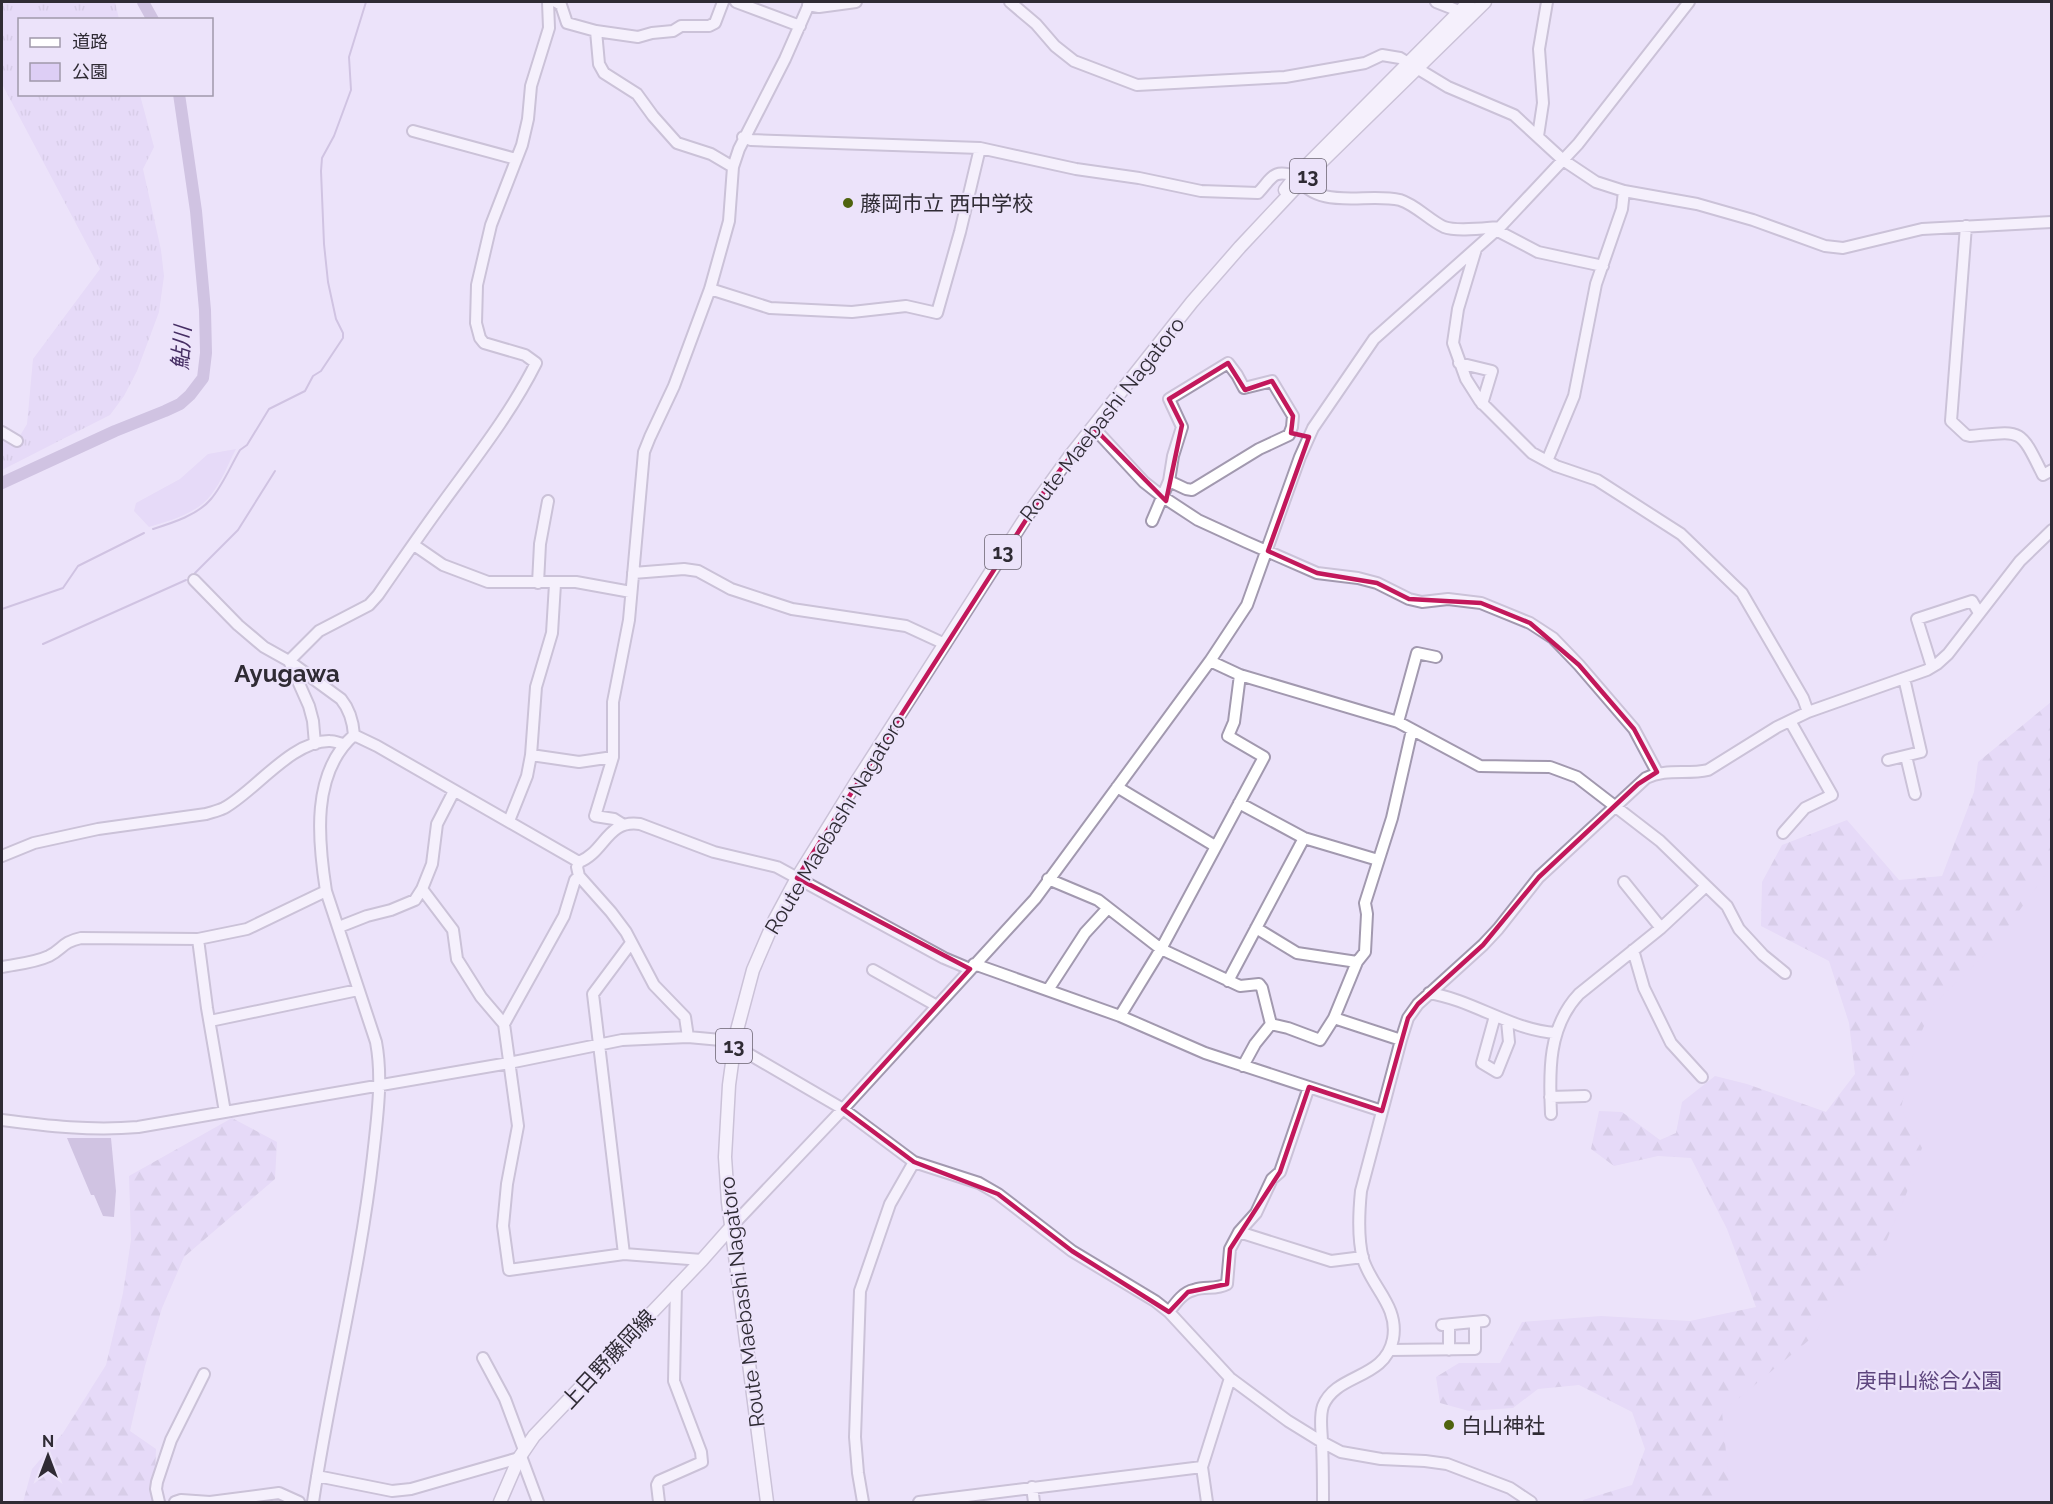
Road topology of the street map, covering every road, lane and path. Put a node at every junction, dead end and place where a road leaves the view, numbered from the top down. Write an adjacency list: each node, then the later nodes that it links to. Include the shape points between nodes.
1 (548, 2): 21 (street, via 549,28 531,86 528,119)
2 (556, 2): 15 (street, via 561,5 567,23)
3 (723, 2): 15 (street, via 710,26 681,26 638,37)
4 (736, 2): 14 (street)
5 (856, 2): 12 (street, via 819,7)
6 (1010, 2): 16 (street, via 1074,61 1137,86 1285,77 1365,63 1382,55 1400,58)
7 (1436, 2): 13 (street)
8 (1469, 2): 13 (main road, Route Maebashi Nagatoro / 13)
9 (1485, 2): 16 (main road, Route Maebashi Nagatoro / 13)
10 (1547, 2): 18 (street, via 1539,49 1543,96)
11 (1689, 2): 22 (street, via 1595,124)
12 (809, 3): 14 (street)
13 (1459, 11): 16 (main road, Route Maebashi Nagatoro / 13)
14 (800, 26): 19 (street)
15 (596, 32): 23 (street, via 599,64 604,73 637,94 677,143 711,153)
16 (1412, 66): 18 (street, via 1448,87 1514,115); 24 (main road, Route Maebashi Nagatoro / 13)
17 (413, 131): 21 (street)
18 (1538, 136): 22 (street)
19 (743, 137): 20 (street); 23 (street)
20 (980, 147): 24 (street, via 1201,191 1258,193 1276,173 1282,172); 31 (street, via 937,313 906,306 852,312 770,308)
21 (516, 159): 46 (street, via 489,235 477,285 477,333 484,344 525,355 536,363 483,450)
22 (1563, 159): 25 (street, via 1596,182); 28 (street)
23 (733, 167): 31 (street, via 729,221)
24 (1298, 180): 28 (street, via 1313,194 1406,202 1446,228); 34 (main road, Route Maebashi Nagatoro / 13, via 1192,302)
25 (1624, 191): 27 (street, via 1708,207 1825,246 1843,248 1923,229); 30 (street)
26 (2052, 222): 27 (street)
27 (1966, 226): 40 (street, via 1951,422 1970,436 2010,432 2020,436 2043,475)
28 (1498, 229): 29 (street); 30 (street, via 1538,252)
29 (1476, 249): 32 (street, via 1455,324 1453,343); 37 (street, via 1374,339)
30 (1603, 266): 39 (street, via 1574,396)
31 (710, 289): 48 (street, via 674,386 644,452)
32 (1460, 363): 33 (street); 33 (street, via 1492,371)
33 (1482, 404): 39 (street, via 1532,453)
34 (1093, 427): 42 (street); 54 (main road, Route Maebashi Nagatoro / 13, via 1026,517)
35 (1291, 427): 37 (street); 41 (street, via 1192,489); 41 (street, via 1293,416 1272,381 1244,388 1228,363 1169,399 1182,427)
36 (2, 432): 38 (street)
37 (1311, 433): 47 (street)
38 (17, 441)
39 (1547, 461): 61 (street, via 1597,480 1681,534 1724,575 1749,604)
40 (2052, 470)
41 (1169, 481): 42 (street)
42 (1162, 497): 44 (street); 47 (street, via 1198,520)
43 (548, 501): 50 (street)
44 (1152, 521)
45 (2052, 530): 53 (street, via 2020,561)
46 (414, 545): 50 (street, via 443,565 477,579); 56 (street, via 369,604 319,631)
47 (1268, 551): 57 (street, via 1247,605); 72 (street, via 1317,573 1377,583 1422,602 1448,599 1480,603 1530,622 1580,665 1634,729)
48 (633, 573): 52 (street); 54 (street, via 698,571 731,589 792,609 906,626)
49 (194, 580): 56 (street, via 238,625)
50 (538, 583): 51 (street)
51 (555, 584): 52 (street, via 576,582); 68 (street, via 552,633 536,687)
52 (631, 592): 70 (street, via 613,702)
53 (1979, 613): 58 (street, via 1948,654); 58 (street, via 1972,601 1917,619)
54 (945, 645): 87 (main road, Route Maebashi Nagatoro / 13)
55 (1436, 657): 63 (street, via 1417,653)
56 (289, 661): 65 (street, via 341,699 352,720); 66 (street, via 309,706)
57 (1210, 661): 59 (street); 73 (street)
58 (1932, 667): 60 (street)
59 (1240, 675): 63 (street); 76 (street, via 1234,722 1228,736 1264,757)
60 (1904, 678): 61 (street); 69 (street, via 1921,752)
61 (1808, 712): 62 (street)
62 (1790, 721): 72 (street, via 1708,770); 80 (street, via 1832,795 1805,808)
63 (1398, 722): 64 (street)
64 (1412, 730): 77 (street, via 1484,766 1556,768 1577,777); 84 (street)
65 (354, 735): 67 (street); 74 (street)
66 (315, 744): 67 (street); 83 (street, via 278,765 220,810 98,829 34,843)
67 (343, 744): 92 (street, via 322,797)
68 (531, 755): 70 (street, via 579,762); 78 (street)
69 (1906, 756): 71 (street); 75 (street)
70 (613, 757): 79 (street, via 595,816)
71 (1888, 760)
72 (1657, 772): 77 (street)
73 (1117, 787): 82 (street); 88 (street)
74 (454, 791): 78 (street); 91 (street, via 437,824 432,864)
75 (1915, 794)
76 (1239, 803): 81 (street); 82 (street)
77 (1615, 807): 90 (street, via 1660,841); 109 (street, via 1539,877 1483,945)
78 (509, 821): 85 (street)
79 (622, 824): 85 (street, via 593,854); 87 (street, via 640,824 714,852 777,867)
80 (1783, 833)
81 (1304, 838): 84 (street); 95 (street)
82 (1215, 846): 99 (street)
83 (2, 855)
84 (1378, 860): 101 (street, via 1365,903 1365,952)
85 (579, 862): 86 (street)
86 (579, 876): 98 (street, via 611,912); 116 (street, via 564,916)
87 (797, 878): 103 (street, via 944,958); 122 (main road, Route Maebashi Nagatoro / 13, via 753,970)
88 (1048, 879): 93 (street); 103 (street, via 1035,899)
89 (1623, 882): 96 (street)
90 (1706, 886): 96 (street); 105 (street, via 1727,906 1739,929)
91 (422, 890): 94 (street, via 415,900); 116 (street, via 453,930 457,959)
92 (326, 891): 94 (street); 97 (street, via 247,929)
93 (1108, 908): 99 (street); 108 (street, via 1085,933)
94 (339, 927): 107 (street)
95 (1256, 928): 101 (street, via 1297,953); 106 (street)
96 (1661, 928): 100 (street)
97 (198, 939): 102 (street, via 81,938 69,940 50,956); 114 (street)
98 (631, 944): 119 (street, via 654,984 685,1017); 121 (street, via 593,994)
99 (1161, 949): 106 (street); 111 (street)
100 (1633, 950): 118 (street, via 1579,994 1568,1006); 125 (street, via 1644,988 1671,1043)
101 (1357, 962): 113 (street)
102 (2, 967)
103 (973, 967): 108 (street); 110 (street)
104 (873, 970): 110 (street)
105 (1785, 973)
106 (1228, 981): 117 (street, via 1240,986 1259,984)
107 (358, 990): 114 (street); 126 (street, via 376,1042)
108 (1048, 990): 111 (street)
109 (1429, 993): 112 (street); 120 (street, via 1408,1018)
110 (937, 1006): 130 (street)
111 (1120, 1016): 124 (street)
112 (1495, 1016): 115 (street); 115 (street, via 1482,1063 1497,1072 1509,1042)
113 (1334, 1018): 117 (street, via 1320,1040); 120 (street)
114 (210, 1021): 132 (street)
115 (1507, 1021): 118 (street)
116 (504, 1024): 123 (street)
117 (1271, 1024): 124 (street)
118 (1556, 1033): 129 (street, via 1549,1068)
119 (688, 1037): 121 (street); 122 (street, via 714,1038)
120 (1401, 1040): 131 (street)
121 (599, 1045): 123 (street); 138 (street)
122 (734, 1047): 130 (street); 136 (main road, Route Maebashi Nagatoro / 13, via 725,1157)
123 (509, 1063): 126 (street); 138 (street, via 518,1126 503,1226 509,1270)
124 (1243, 1066): 127 (street)
125 (1702, 1077)
126 (379, 1085): 132 (street); 151 (street, via 370,1185)
127 (1309, 1087): 131 (street); 137 (street, via 1280,1172 1272,1179 1256,1213)
128 (1586, 1096): 129 (street)
129 (1550, 1097): 133 (street)
130 (843, 1109): 135 (street); 136 (street)
131 (1382, 1111): 139 (street, via 1361,1191)
132 (225, 1112): 134 (street, via 103,1129)
133 (1551, 1114)
134 (2, 1120)
135 (914, 1162): 142 (street, via 979,1183 998,1194 1072,1251); 161 (street, via 890,1204 860,1291 855,1437)
136 (732, 1226): 140 (main road, 上日野藤岡線); 160 (main road, Route Maebashi Nagatoro / 13)
137 (1239, 1232): 139 (street, via 1331,1261); 142 (street, via 1230,1249 1227,1284 1188,1292)
138 (624, 1254): 140 (street)
139 (1363, 1257): 143 (street, via 1389,1305 1393,1336)
140 (702, 1260): 141 (main road, 上日野藤岡線)
141 (675, 1286): 149 (main road, 上日野藤岡線); 159 (street, via 674,1381 702,1461 658,1481)
142 (1169, 1312): 147 (street)
143 (1390, 1350): 144 (street); 148 (street, via 1384,1361 1329,1396 1323,1407)
144 (1449, 1350): 144 (street, via 1445,1325 1480,1322 1475,1349)
145 (483, 1358): 149 (street, via 505,1399)
146 (204, 1374): 153 (street, via 171,1440 157,1482)
147 (1230, 1378): 148 (street); 150 (street)
148 (1322, 1442): 165 (street); 166 (street, via 1361,1456 1447,1464 1510,1488)
149 (521, 1454): 151 (street, via 411,1489 392,1491); 157 (main road, 上日野藤岡線); 158 (street)
150 (1202, 1467): 152 (street); 164 (street)
151 (317, 1476): 156 (street)
152 (1032, 1487): 162 (street); 163 (street)
153 (159, 1503)
154 (175, 1503): 155 (street, via 279,1493)
155 (299, 1503)
156 (314, 1503)
157 (500, 1503)
158 (538, 1503)
159 (659, 1503)
160 (767, 1503)
161 (863, 1503)
162 (919, 1503)
163 (1034, 1503)
164 (1207, 1503)
165 (1323, 1503)
166 (1531, 1503)

